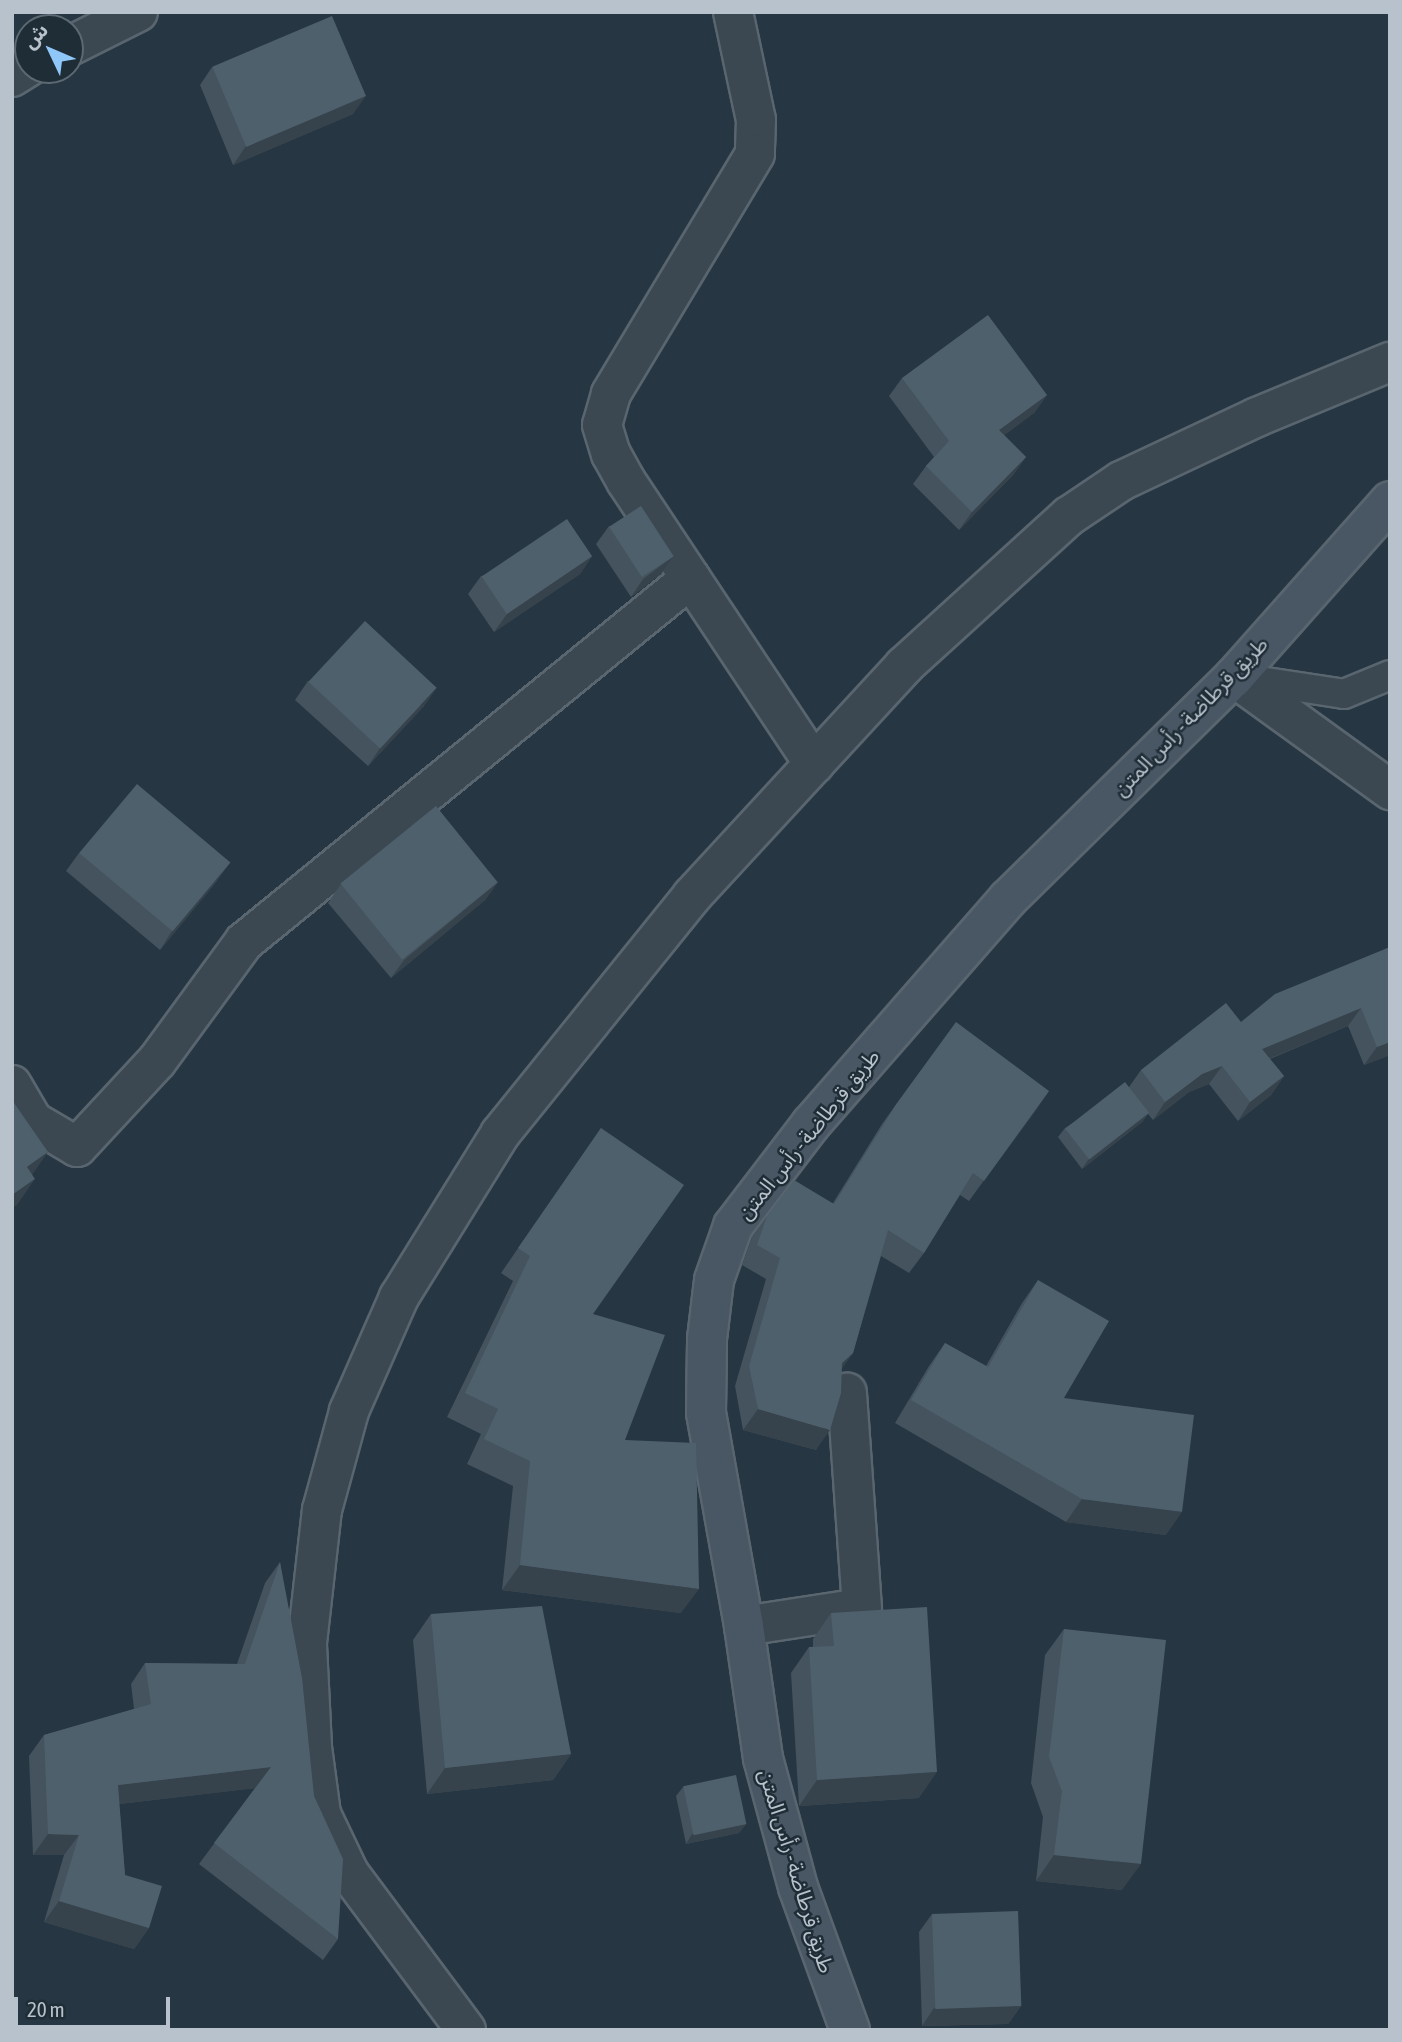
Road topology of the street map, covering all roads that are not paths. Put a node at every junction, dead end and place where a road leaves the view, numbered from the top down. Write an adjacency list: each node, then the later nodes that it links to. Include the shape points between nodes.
1 (138, 12): 3 (street)
2 (733, 12): 6 (street, via 756,120 755,154 611,394 603,425 611,454 626,481)
3 (84, 39)
4 (1390, 362): 9 (street, via 1176,454 1121,481 1069,516 904,666)
5 (1390, 501): 8 (main road, طريق قرطاضة - رأس المتن)
6 (691, 578): 9 (street); 11 (street, via 244,942 157,1061 76,1147 33,1121)
7 (1390, 675): 8 (lane, via 1344,694)
8 (1234, 677): 10 (street); 13 (main road, طريق قرطاضة - رأس المتن, via 1008,899 811,1124 733,1226 714,1280 706,1413)
9 (814, 764): 14 (street, via 692,896 500,1134 399,1297 349,1411 322,1510 307,1643 321,1814 349,1873)
10 (1390, 790)
11 (12, 1085)
12 (847, 1393): 13 (street, via 862,1608)
13 (744, 1626): 15 (main road, طريق قرطاضة - رأس المتن, via 766,1771 797,1887)
14 (466, 2030)
15 (850, 2030)

